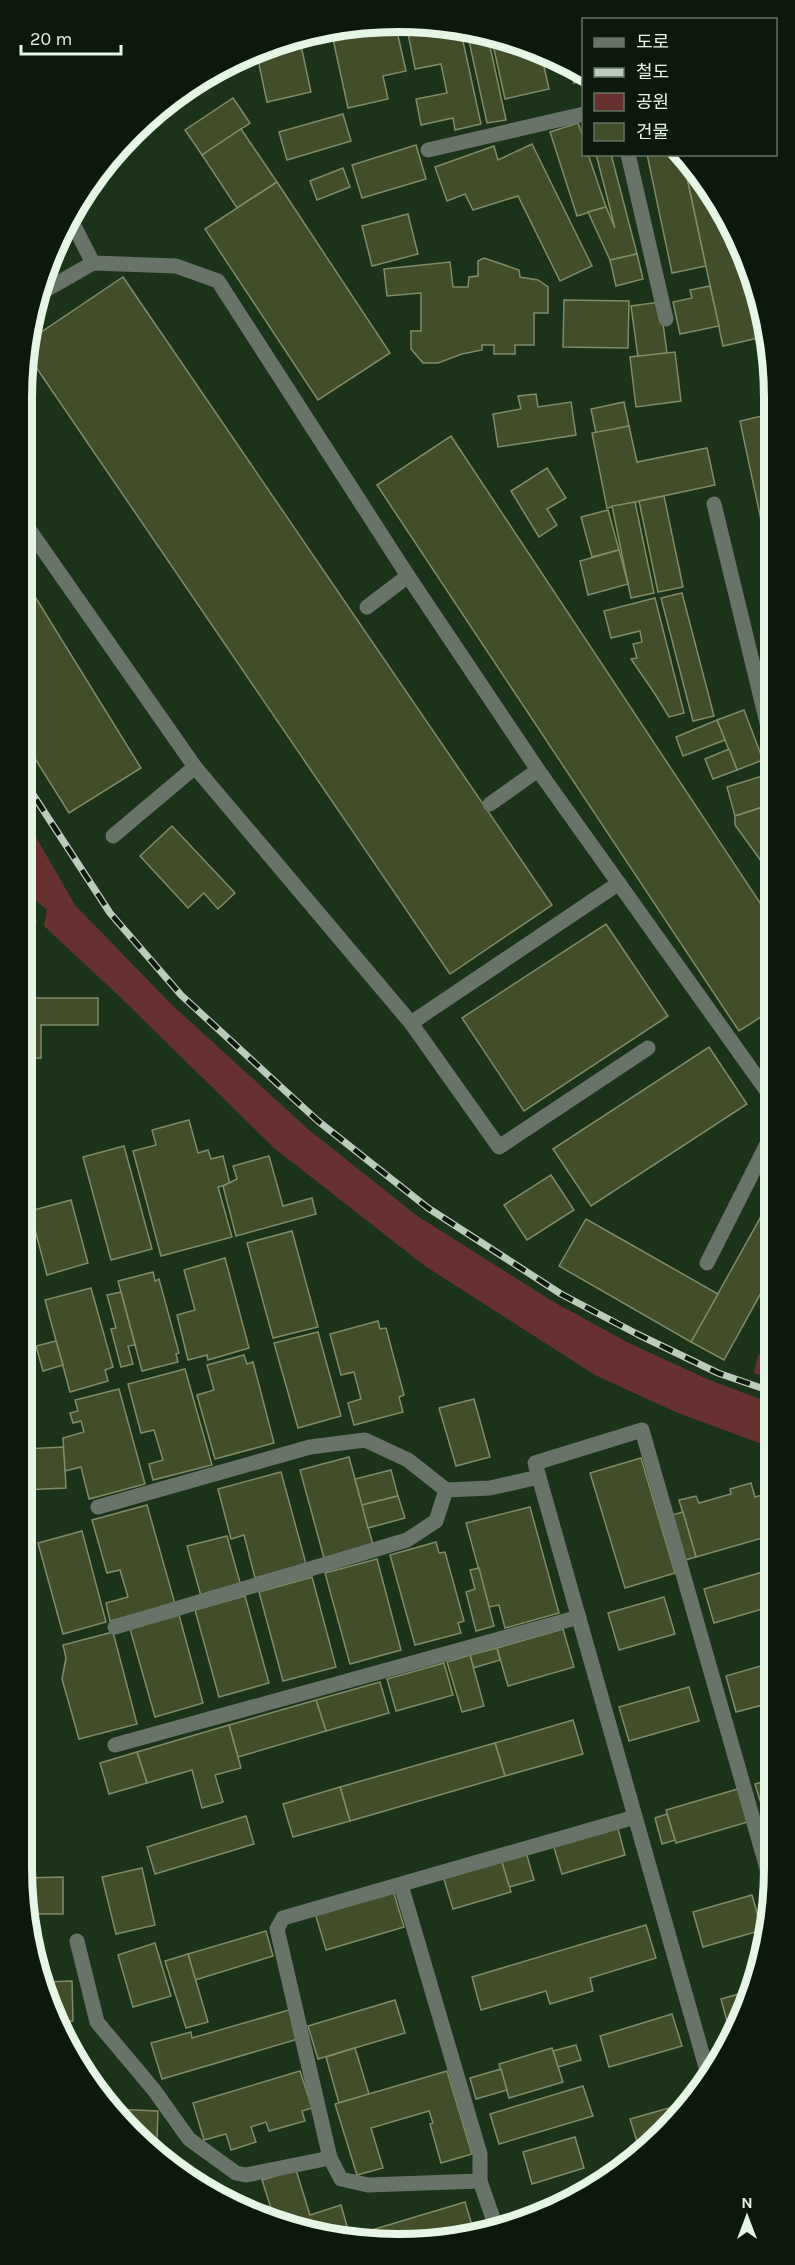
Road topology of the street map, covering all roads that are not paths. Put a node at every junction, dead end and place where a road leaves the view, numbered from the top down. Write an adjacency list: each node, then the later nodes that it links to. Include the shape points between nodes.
1 (582, 114): 2 (street)
2 (428, 150)
3 (628, 156): 7 (street)
4 (74, 226): 5 (street)
5 (93, 263): 6 (street); 10 (street, via 176,266 218,281)
6 (48, 288)
7 (666, 319)
8 (714, 504): 12 (street)
9 (32, 534): 13 (street)
10 (408, 576): 11 (street); 14 (street)
11 (367, 607)
12 (764, 710)
13 (195, 767): 16 (street); 18 (street)
14 (538, 770): 15 (street); 17 (street)
15 (490, 804)
16 (112, 836)
17 (619, 883): 18 (street); 20 (street)
18 (411, 1023): 19 (street, via 499,1147)
19 (648, 1048)
20 (764, 1087)
21 (764, 1150): 22 (street)
22 (707, 1263)
23 (539, 1476): 24 (street, via 490,1488); 26 (street); 30 (street, via 535,1462 642,1430)
24 (446, 1490): 25 (street, via 408,1460 365,1440 310,1447); 27 (street, via 436,1521 407,1540)
25 (98, 1507)
26 (579, 1617): 28 (street); 29 (street)
27 (115, 1627)
28 (115, 1745)
29 (635, 1817): 31 (street); 33 (street)
30 (764, 1858)
31 (401, 1885): 34 (street, via 304,1910 283,1918 277,1929); 35 (street, via 480,2154)
32 (77, 1941): 34 (street, via 97,2022 189,2139 237,2173 246,2175)
33 (706, 2064)
34 (330, 2158): 35 (street, via 341,2179 368,2186)
35 (480, 2181): 36 (street)
36 (494, 2220)

